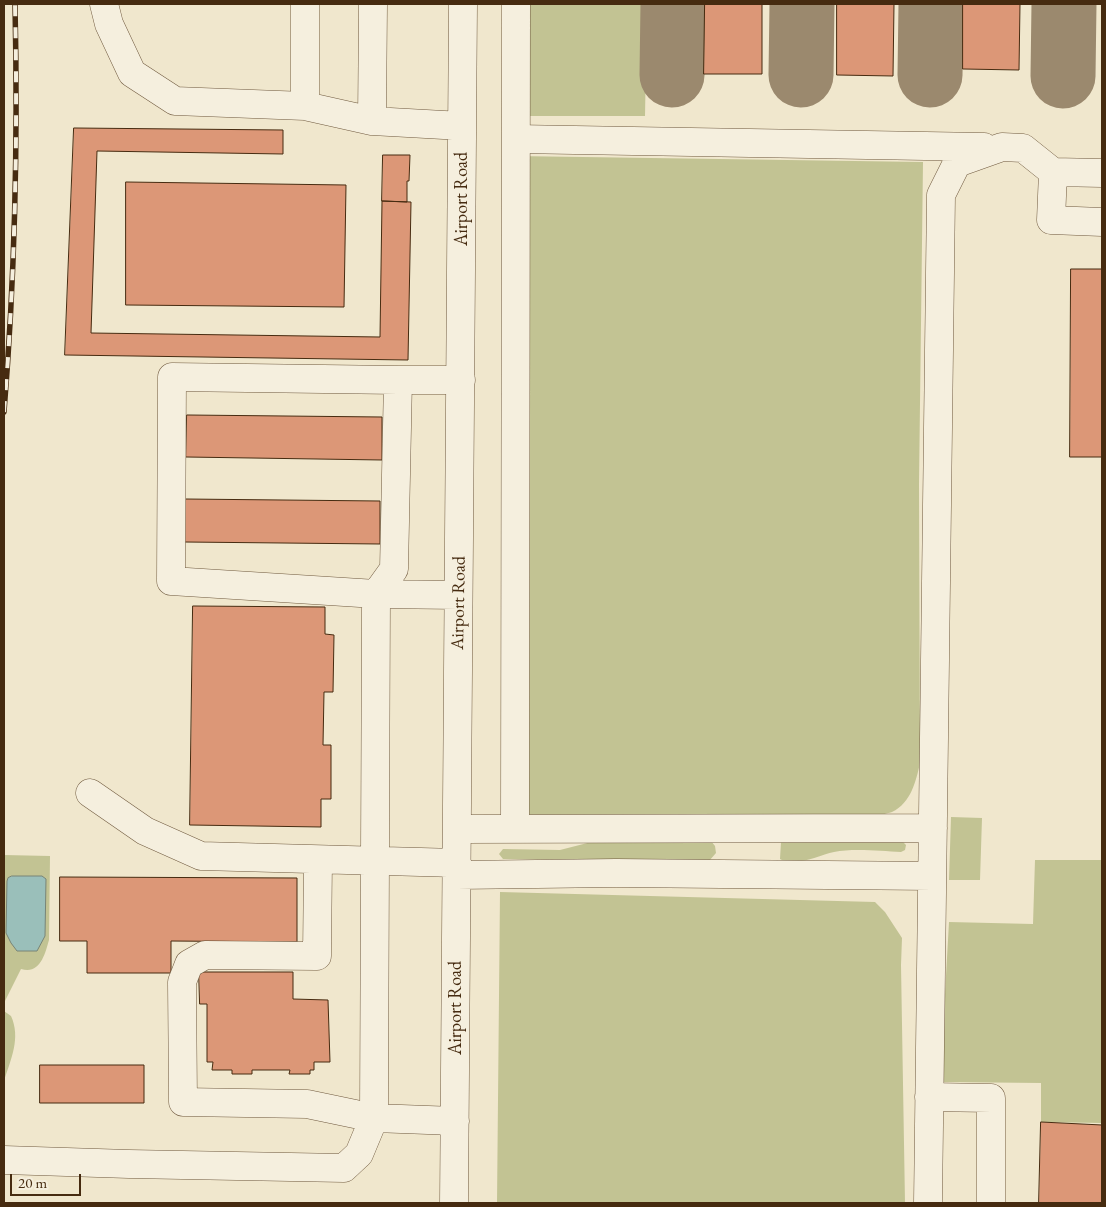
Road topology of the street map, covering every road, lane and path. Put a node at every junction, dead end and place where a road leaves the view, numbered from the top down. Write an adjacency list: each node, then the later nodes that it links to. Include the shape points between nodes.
1 (104, 4): 6 (street, via 109,24 132,73 175,101)
2 (305, 4): 6 (street)
3 (373, 4): 7 (street)
4 (463, 4): 8 (street, Airport Road)
5 (516, 4): 9 (street)
6 (305, 106): 7 (street)
7 (372, 121): 8 (street)
8 (462, 126): 15 (street, Airport Road)
9 (516, 139): 10 (street); 21 (street)
10 (1002, 147): 11 (street, via 1023,148); 19 (street, via 957,163 941,195)
11 (1053, 172): 12 (street); 13 (street, via 1051,220)
12 (1102, 173)
13 (1102, 222)
14 (398, 380): 15 (street); 16 (street, via 394,569); 16 (street, via 172,377 171,581)
15 (461, 380): 17 (street, Airport Road)
16 (376, 594): 17 (street); 23 (street)
17 (458, 594): 20 (street, Airport Road)
18 (90, 793): 22 (street, via 144,831 201,856)
19 (933, 828): 21 (street); 25 (street)
20 (457, 829): 21 (street); 24 (street, Airport Road)
21 (515, 829)
22 (318, 860): 23 (street); 27 (street, via 317,956 205,955 189,964 182,982 183,1102 307,1104)
23 (374, 861): 24 (street); 27 (street)
24 (457, 869): 25 (street); 28 (street, Airport Road)
25 (932, 876): 26 (street)
26 (930, 1097): 31 (street); 32 (street, via 992,1098)
27 (374, 1118): 28 (street); 29 (street, via 359,1154 344,1168)
28 (455, 1121): 30 (street, Airport Road)
29 (4, 1160)
30 (454, 1203)
31 (928, 1203)
32 (991, 1203)

